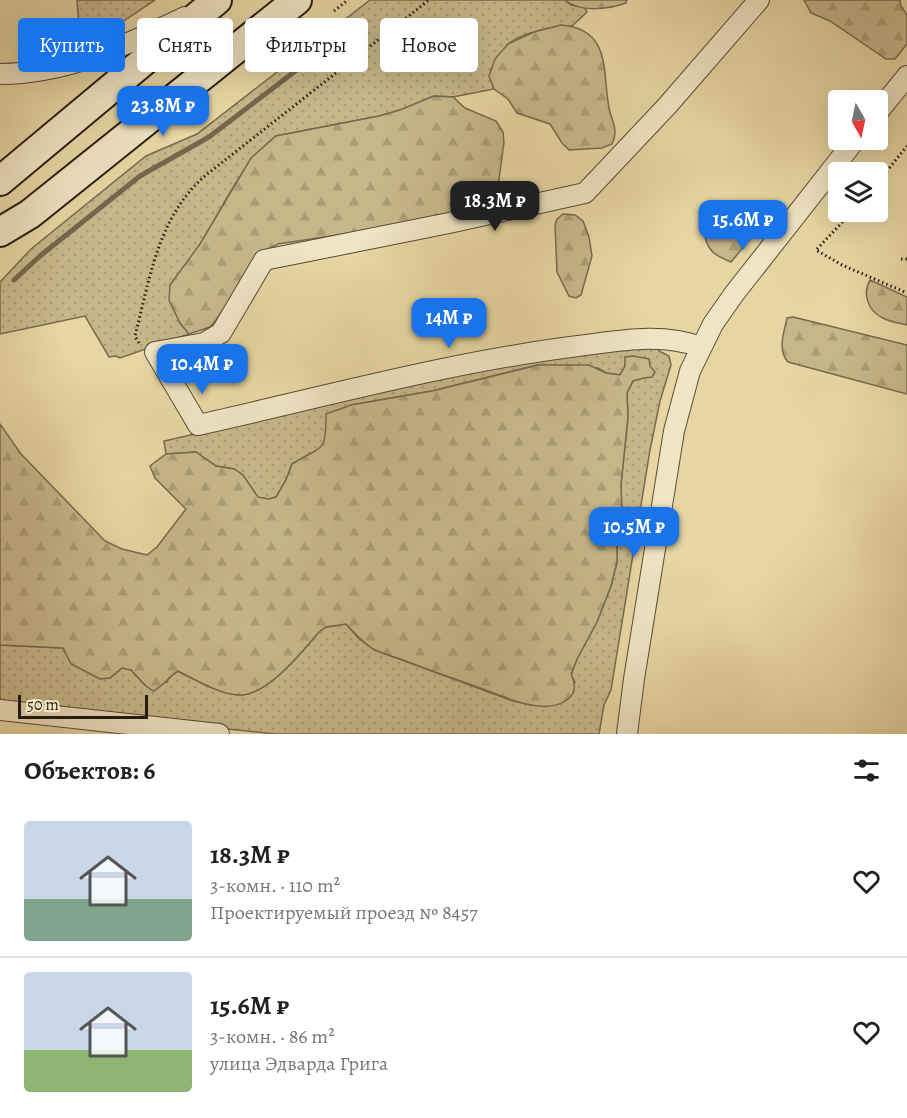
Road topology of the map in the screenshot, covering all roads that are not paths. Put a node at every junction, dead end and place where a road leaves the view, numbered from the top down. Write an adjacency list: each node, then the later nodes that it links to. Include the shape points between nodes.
1 (297, 0): 9 (main road, via 30,214)
2 (759, 0): 10 (street, via 585,193 264,260 220,333 204,343 155,352 198,425 540,351 656,339)
3 (215, 2): 4 (street, via 91,58 53,68); 8 (main road)
4 (0, 74)
5 (907, 76): 6 (street)
6 (888, 100)
7 (847, 150): 10 (street, via 734,294)
8 (0, 181)
9 (0, 232)
10 (700, 346): 13 (street, via 674,431)
11 (0, 710): 12 (street)
12 (219, 734)
13 (627, 734)

